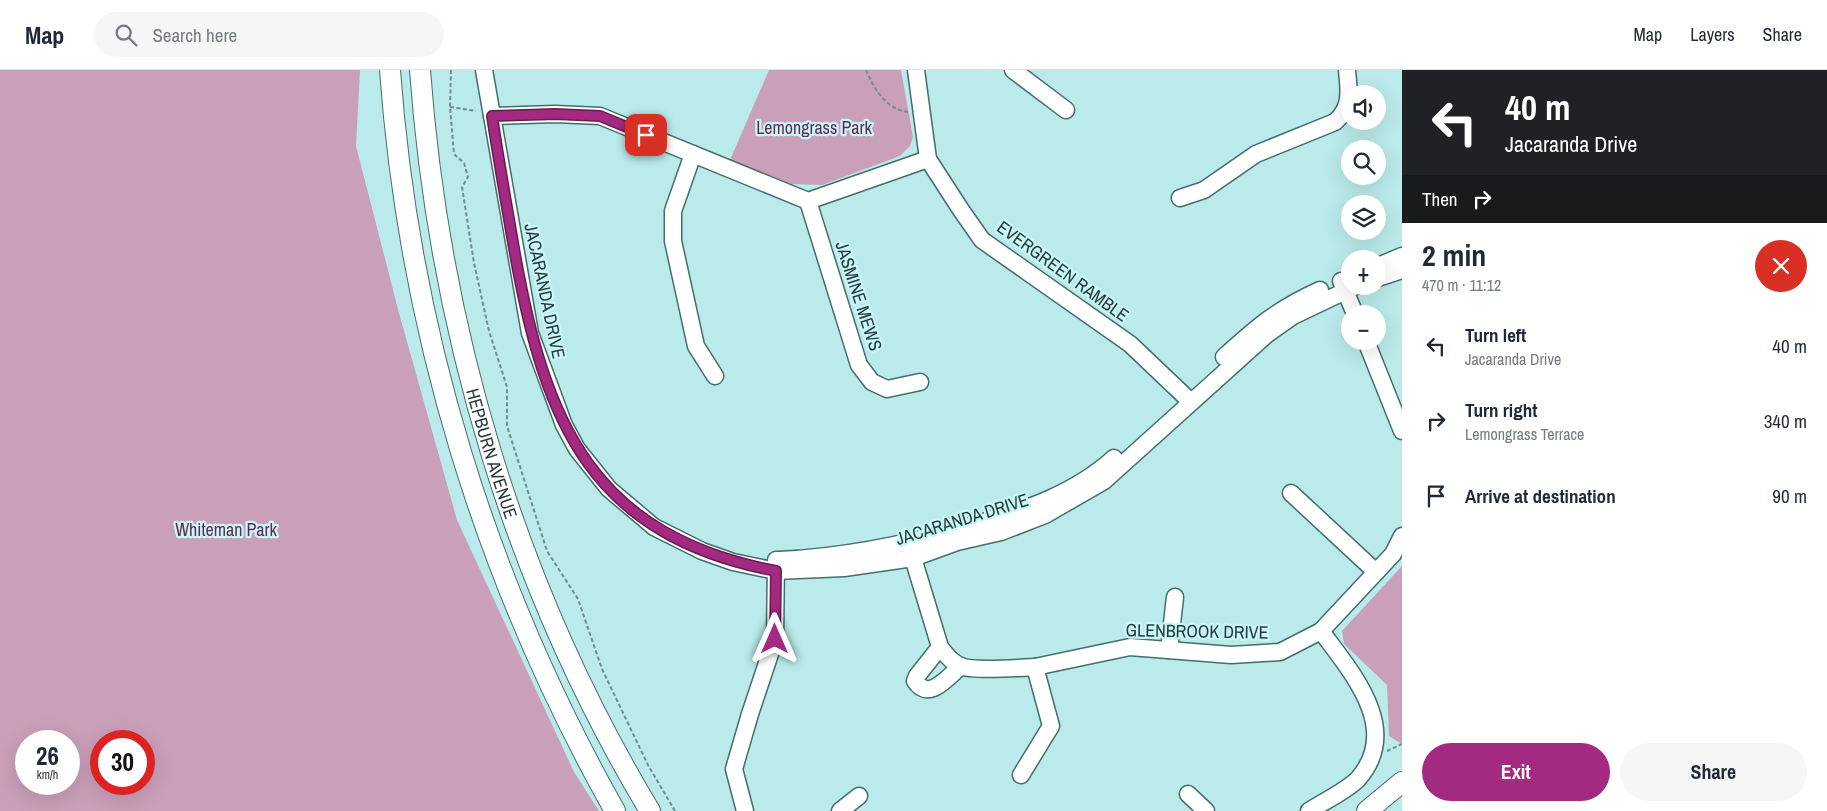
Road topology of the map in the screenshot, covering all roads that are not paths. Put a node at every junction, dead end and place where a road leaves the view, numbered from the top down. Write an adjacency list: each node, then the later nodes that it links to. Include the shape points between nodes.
1 (390, 70): 39 (main road, HEPBURN AVENUE, via 398,159 414,266 437,371 459,448 522,626)
2 (420, 70): 40 (main road, HEPBURN AVENUE, via 428,156 444,260 466,364 495,465 530,565 564,646 594,710)
3 (484, 70): 9 (street, JACARANDA DRIVE)
4 (494, 70): 9 (street, JACARANDA DRIVE)
5 (916, 70): 11 (street, EVERGREEN RAMBLE)
6 (1013, 70): 8 (street)
7 (1347, 70): 12 (street, via 1349,95 1344,114 1335,122 1256,154 1204,190)
8 (1066, 110)
9 (497, 116): 10 (street, via 600,116); 27 (street, JACARANDA DRIVE, via 545,354 575,427 602,468 649,513 681,533)
10 (693, 154): 13 (street); 20 (street, via 673,211 673,241 696,346)
11 (928, 159): 13 (street); 22 (street, EVERGREEN RAMBLE, via 982,240 1130,344)
12 (1180, 198)
13 (808, 200): 21 (street, JASMINE MEWS, via 860,365 872,382 886,390)
14 (1402, 256): 15 (street)
15 (1386, 263)
16 (1402, 270): 17 (street)
17 (1386, 275)
18 (1341, 286): 22 (street, JACARANDA DRIVE, via 1288,305 1257,326)
19 (1370, 350): 23 (street)
20 (714, 376)
21 (920, 382)
22 (1188, 399): 26 (street, JACARANDA DRIVE, via 1102,469 1067,492)
23 (1402, 431)
24 (1291, 492): 28 (street)
25 (1402, 536): 28 (street, GLENBROOK DRIVE, via 1393,554)
26 (911, 551): 27 (street, JACARANDA DRIVE, via 832,556); 31 (street)
27 (776, 566): 41 (street, via 775,639 734,770)
28 (1376, 572): 30 (street, GLENBROOK DRIVE)
29 (1175, 597): 32 (street)
30 (1321, 631): 32 (street, GLENBROOK DRIVE, via 1280,652 1231,655); 44 (street, via 1361,686 1375,716 1377,743 1373,759 1357,780)
31 (940, 647): 33 (street); 33 (street, via 917,676 915,681 919,688 935,688)
32 (1169, 650): 34 (street, GLENBROOK DRIVE, via 1130,647)
33 (961, 666): 34 (street, GLENBROOK DRIVE)
34 (1035, 667): 35 (street, via 1051,726)
35 (1021, 775)
36 (1402, 782): 45 (main road)
37 (1188, 794): 43 (street)
38 (859, 796): 42 (street)
39 (615, 811)
40 (650, 811)
41 (745, 811)
42 (840, 811)
43 (1206, 811)
44 (1309, 811)
45 (1367, 811)

